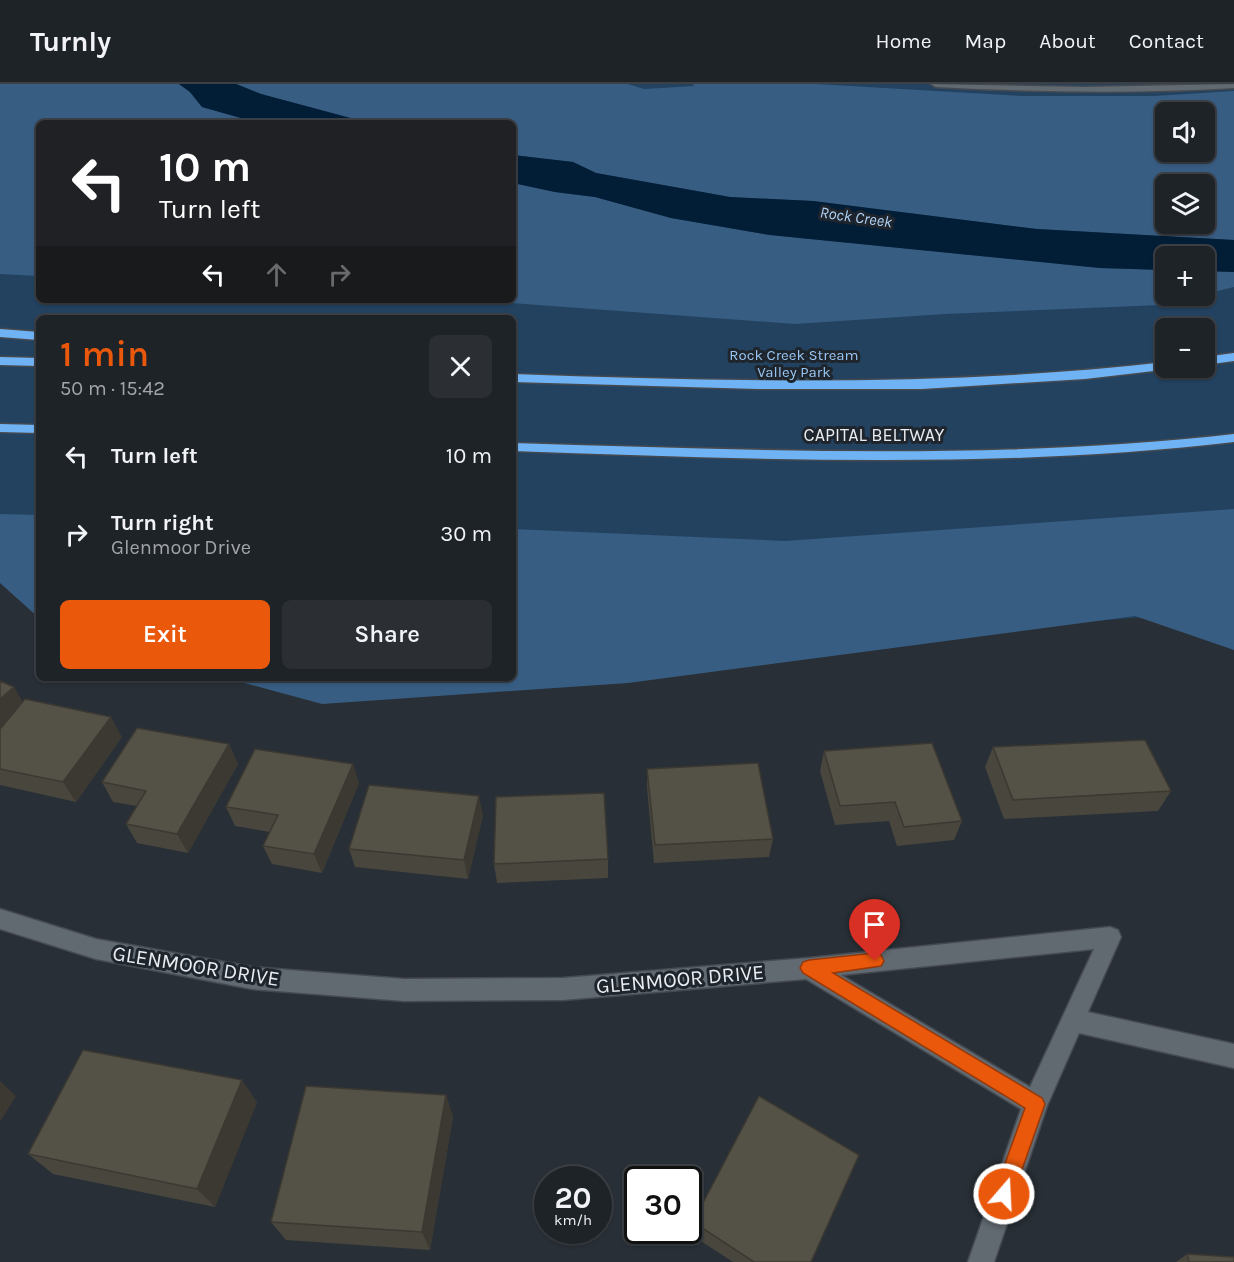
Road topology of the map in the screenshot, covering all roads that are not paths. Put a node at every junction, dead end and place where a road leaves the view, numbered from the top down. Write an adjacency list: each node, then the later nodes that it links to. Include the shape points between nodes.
1 (936, 84): 2 (street, via 1039,90)
2 (1234, 85)
3 (0, 333): 4 (highway)
4 (36, 336)
5 (1234, 357): 7 (highway)
6 (0, 360): 8 (highway)
7 (1215, 360)
8 (36, 362)
9 (1155, 367): 10 (highway, via 997,381 862,386)
10 (516, 376)
11 (0, 428): 12 (highway)
12 (36, 429)
13 (1234, 438): 14 (highway, CAPITAL BELTWAY, via 1039,453 882,456)
14 (516, 447)
15 (0, 919): 16 (street, GLENMOOR DRIVE, via 96,949 252,978 404,990 563,989)
16 (809, 968): 17 (street, GLENMOOR DRIVE, via 1110,937); 19 (street)
17 (1073, 1020): 18 (street); 19 (street)
18 (1234, 1056)
19 (1035, 1104): 20 (street)
20 (981, 1262)

